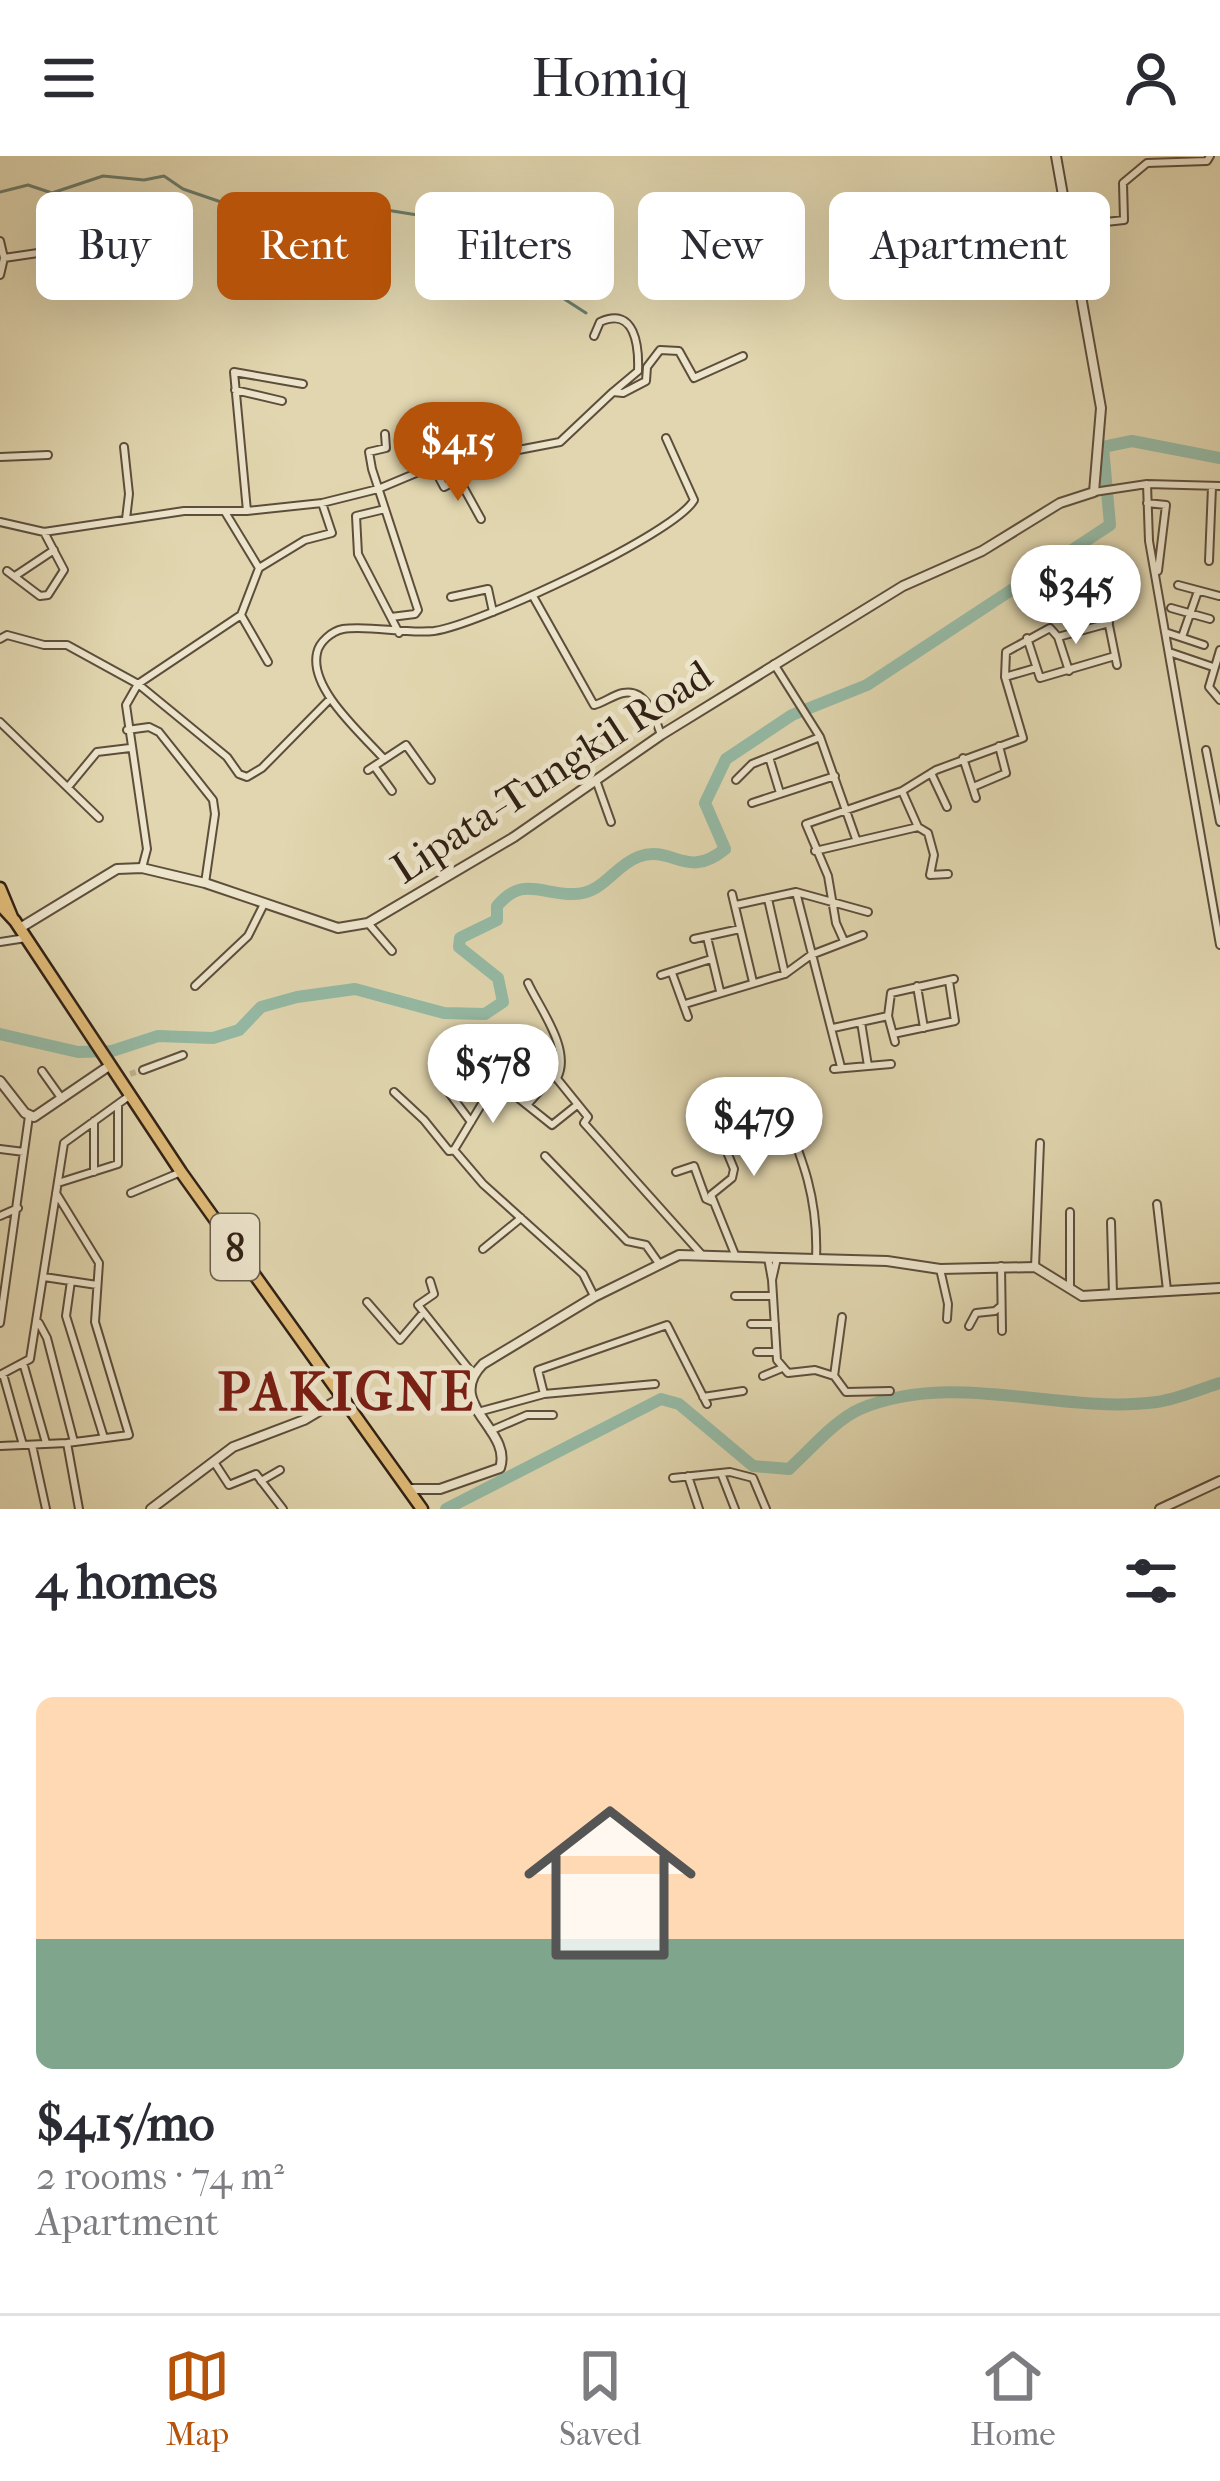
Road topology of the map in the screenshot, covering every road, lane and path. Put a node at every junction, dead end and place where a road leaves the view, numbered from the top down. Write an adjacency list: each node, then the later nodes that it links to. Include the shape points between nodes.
1 (1057, 156): 3 (street)
2 (1210, 156): 4 (street, via 1143,165 1122,184 1124,220)
3 (1063, 192)
4 (1110, 222)
5 (0, 241): 7 (street)
6 (36, 253): 7 (street)
7 (4, 258): 8 (street)
8 (0, 275)
9 (1082, 300): 26 (street, via 1101,408)
10 (594, 336): 12 (street, via 600,322 622,318)
11 (742, 356): 12 (street, via 694,378 679,351 665,348)
12 (643, 369): 15 (street); 15 (street, via 638,388)
13 (303, 384): 14 (street, via 234,372)
14 (236, 390): 16 (street); 30 (street)
15 (613, 392): 22 (street, via 560,442 513,451)
16 (282, 401)
17 (385, 434): 25 (street, via 387,447 369,452)
18 (666, 438): 47 (street, via 694,504 673,523)
19 (124, 447): 32 (street)
20 (48, 455): 21 (street)
21 (0, 457)
22 (460, 481): 25 (street, via 442,487 433,466); 33 (street)
23 (1147, 484): 24 (street); 26 (street); 28 (street)
24 (1216, 486): 38 (street)
25 (378, 489): 27 (street); 29 (street)
26 (1096, 491): 63 (street, Lipata-Tungkil Road, via 903,586)
27 (322, 503): 30 (street); 39 (street, via 332,533)
28 (1148, 503): 40 (street); 40 (street, via 1166,507)
29 (385, 509): 50 (street, via 418,610); 50 (street, via 355,520 358,554)
30 (247, 511): 31 (street)
31 (225, 512): 32 (street); 39 (street)
32 (126, 519): 35 (street)
33 (481, 519)
34 (0, 522): 35 (street)
35 (44, 532): 36 (street)
36 (54, 550): 36 (street, via 64,572 48,595 11,574)
37 (1094, 551): 52 (street)
38 (1209, 561)
39 (260, 568): 49 (street)
40 (1156, 582): 53 (street)
41 (1178, 585): 42 (street)
42 (1198, 590): 43 (street); 48 (street)
43 (1219, 596)
44 (451, 597): 47 (street, via 488,589)
45 (534, 598): 77 (street, via 594,705 625,692 640,696)
46 (1171, 608): 48 (street)
47 (493, 612): 54 (street, via 455,627)
48 (1191, 614): 51 (street); 56 (street)
49 (242, 615): 62 (street); 68 (street)
50 (391, 617): 54 (street)
51 (1210, 619)
52 (1109, 623): 55 (street); 66 (street, via 1116,661)
53 (1165, 632): 56 (street); 61 (street)
54 (399, 633): 69 (street, via 341,629 328,636 316,662)
55 (1058, 637): 57 (street, via 1052,627); 66 (street)
56 (1182, 637): 59 (street)
57 (1028, 638): 65 (street); 67 (street, via 1006,652)
58 (0, 639): 68 (street, via 68,645)
59 (1204, 645)
60 (1220, 650): 64 (street)
61 (1168, 652): 64 (street); 125 (street)
62 (268, 662)
63 (774, 664): 77 (street, Lipata-Tungkil Road); 78 (street)
64 (1214, 667): 71 (street, via 1209,687)
65 (1037, 668): 66 (street, via 1040,678); 67 (street)
66 (1069, 671)
67 (1005, 677): 72 (street)
68 (138, 684): 69 (street, via 247,777); 75 (street, via 126,705)
69 (330, 699): 84 (street)
70 (1024, 700): 72 (street)
71 (1220, 700)
72 (1013, 704): 76 (street)
73 (0, 722): 90 (street)
74 (1032, 729): 76 (street)
75 (127, 730): 80 (street); 107 (street, via 159,731 213,800)
76 (1023, 732): 79 (street)
77 (661, 735): 88 (street, Lipata-Tungkil Road)
78 (820, 737): 82 (street); 86 (street)
79 (999, 746): 83 (street); 91 (street, via 1006,772)
80 (130, 748): 90 (street, via 99,751); 105 (street, via 147,849)
81 (1206, 750): 101 (street)
82 (769, 757): 89 (street); 94 (street)
83 (963, 758): 85 (street); 91 (street)
84 (384, 759): 87 (street, via 406,745); 92 (street, via 371,768)
85 (931, 773): 93 (street); 97 (street)
86 (835, 776): 94 (street); 98 (street)
87 (431, 780)
88 (596, 780): 100 (street); 117 (street, Lipata-Tungkil Road)
89 (736, 780)
90 (68, 787): 99 (street)
91 (973, 788): 95 (street)
92 (392, 791)
93 (902, 791): 98 (street); 102 (street)
94 (780, 794): 96 (street)
95 (976, 798)
96 (752, 803)
97 (947, 807)
98 (848, 809): 103 (street); 104 (street, via 806,824)
99 (99, 818)
100 (611, 822)
101 (1220, 822)
102 (919, 827): 103 (street); 106 (street, via 934,855 930,876)
103 (856, 838): 104 (street)
104 (815, 851): 112 (street, via 832,875)
105 (142, 868): 107 (street, Lipata-Tungkil Road); 118 (street, via 117,869)
106 (948, 874)
107 (205, 883): 114 (street, Lipata-Tungkil Road)
108 (0, 889): 118 (highway, 8)
109 (796, 892): 111 (street); 112 (street); 127 (street)
110 (732, 894): 115 (street)
111 (768, 898): 115 (street); 130 (street)
112 (831, 900): 116 (street); 123 (street)
113 (0, 904): 118 (highway, 8)
114 (264, 904): 117 (street, Lipata-Tungkil Road, via 338,928); 134 (street, via 248,936)
115 (736, 905): 119 (street)
116 (868, 912)
117 (368, 923): 126 (street)
118 (19, 928): 124 (street); 145 (highway, 8)
119 (740, 928): 121 (street); 133 (street)
120 (862, 935): 123 (street)
121 (707, 937): 122 (street); 128 (street)
122 (694, 938)
123 (844, 941): 127 (street)
124 (0, 942)
125 (1220, 944)
126 (392, 951)
127 (811, 955): 130 (street); 141 (street)
128 (711, 958): 129 (street); 136 (street)
129 (672, 974): 131 (street); 137 (street)
130 (785, 974): 133 (street)
131 (662, 975)
132 (528, 982): 150 (street, via 559,1049)
133 (753, 982): 136 (street)
134 (195, 986)
135 (917, 986): 138 (street, via 891,992); 142 (street); 142 (street, via 951,979 956,1020)
136 (720, 991): 137 (street)
137 (685, 1004): 139 (street)
138 (888, 1016): 140 (street); 142 (street, via 894,1038)
139 (688, 1018)
140 (862, 1022): 141 (street); 147 (street)
141 (833, 1028): 147 (street, via 837,1068)
142 (924, 1028)
143 (532, 1038): 152 (street)
144 (182, 1055): 148 (street)
145 (107, 1063): 155 (street); 156 (highway, 8, via 125,1078)
146 (891, 1064): 147 (street)
147 (868, 1066)
148 (143, 1070)
149 (43, 1071): 155 (street)
150 (557, 1078): 157 (street); 158 (street)
151 (0, 1082): 160 (street)
152 (496, 1083): 157 (street); 162 (street); 162 (street, via 473,1053 441,1082)
153 (772, 1084): 187 (street, via 813,1190)
154 (394, 1092): 165 (street)
155 (62, 1100): 160 (street)
156 (124, 1100): 161 (street); 168 (street, via 118,1164); 169 (highway, 8)
157 (527, 1105): 158 (street, via 552,1125)
158 (577, 1105): 184 (street, via 584,1123)
159 (708, 1106): 174 (street, via 734,1169 711,1193)
160 (29, 1116): 166 (street)
161 (94, 1121): 168 (street); 171 (street, via 64,1143)
162 (471, 1122): 165 (street)
163 (1040, 1143): 190 (street)
164 (0, 1149): 166 (street)
165 (454, 1150): 179 (street)
166 (24, 1152): 176 (street)
167 (545, 1156): 188 (street)
168 (94, 1172): 171 (street)
169 (182, 1172): 173 (street); 227 (highway, 8)
170 (676, 1172): 174 (street, via 694,1166)
171 (58, 1183): 172 (street)
172 (56, 1193): 192 (street); 195 (street, via 99,1263)
173 (131, 1193)
174 (713, 1202): 185 (street)
175 (1157, 1204): 200 (street)
176 (17, 1208): 178 (street); 181 (street)
177 (1070, 1212): 198 (street)
178 (0, 1216)
179 (521, 1218): 183 (street); 202 (street, via 583,1274)
180 (1112, 1222): 199 (street)
181 (14, 1237): 182 (street); 197 (street)
182 (0, 1243)
183 (483, 1249)
184 (703, 1256): 185 (street); 188 (street)
185 (736, 1257): 186 (street)
186 (772, 1258): 187 (street); 201 (street)
187 (816, 1259): 191 (street)
188 (658, 1262): 202 (street)
189 (1000, 1266): 190 (street); 191 (street); 205 (street)
190 (1035, 1267): 198 (street)
191 (940, 1269): 208 (street)
192 (44, 1277): 193 (street); 209 (street)
193 (71, 1281): 195 (street); 231 (street, via 66,1316)
194 (430, 1281): 206 (street, via 434,1294 418,1304)
195 (98, 1285): 231 (street, via 95,1322 129,1435)
196 (1220, 1288): 200 (street)
197 (3, 1291): 210 (street)
198 (1070, 1291): 199 (street)
199 (1114, 1294): 200 (street)
200 (1167, 1294)
201 (773, 1296): 203 (street); 212 (street)
202 (594, 1297): 219 (street)
203 (735, 1297)
204 (367, 1302): 206 (street, via 400,1340)
205 (1001, 1306): 213 (street, via 976,1313); 214 (street)
206 (423, 1313): 219 (street)
207 (842, 1317): 222 (street)
208 (947, 1319)
209 (37, 1320): 217 (street); 232 (street)
210 (0, 1323)
211 (751, 1324): 212 (street)
212 (775, 1324): 216 (street)
213 (969, 1326)
214 (1002, 1331)
215 (757, 1352): 216 (street)
216 (776, 1352): 218 (street)
217 (24, 1366): 220 (street); 233 (street)
218 (780, 1369): 221 (street); 222 (street)
219 (472, 1374): 228 (street, via 469,1394)
220 (1, 1375): 234 (street)
221 (764, 1376)
222 (834, 1376): 225 (street, via 847,1392)
223 (655, 1384): 226 (street)
224 (743, 1391): 226 (street, via 705,1401 667,1325 538,1370)
225 (890, 1391)
226 (544, 1394): 228 (street)
227 (341, 1398): 236 (street); 243 (highway, 8)
228 (478, 1412): 230 (street)
229 (553, 1415): 230 (street, via 527,1415)
230 (490, 1431): 243 (street, via 503,1454 500,1468)
231 (104, 1438): 232 (street)
232 (70, 1443): 233 (street); 246 (street)
233 (47, 1444): 234 (street)
234 (27, 1445): 235 (street); 245 (street)
235 (0, 1446)
236 (214, 1462): 242 (street, via 229,1485 255,1474); 247 (street)
237 (280, 1470): 242 (street)
238 (722, 1473): 239 (street); 249 (street); 250 (street, via 755,1480)
239 (688, 1476): 240 (street); 248 (street)
240 (674, 1478)
241 (1220, 1480): 251 (street)
242 (261, 1481): 244 (street)
243 (415, 1499)
244 (280, 1508)
245 (46, 1509)
246 (79, 1509)
247 (151, 1509)
248 (699, 1509)
249 (735, 1509)
250 (766, 1509)
251 (1160, 1509)

